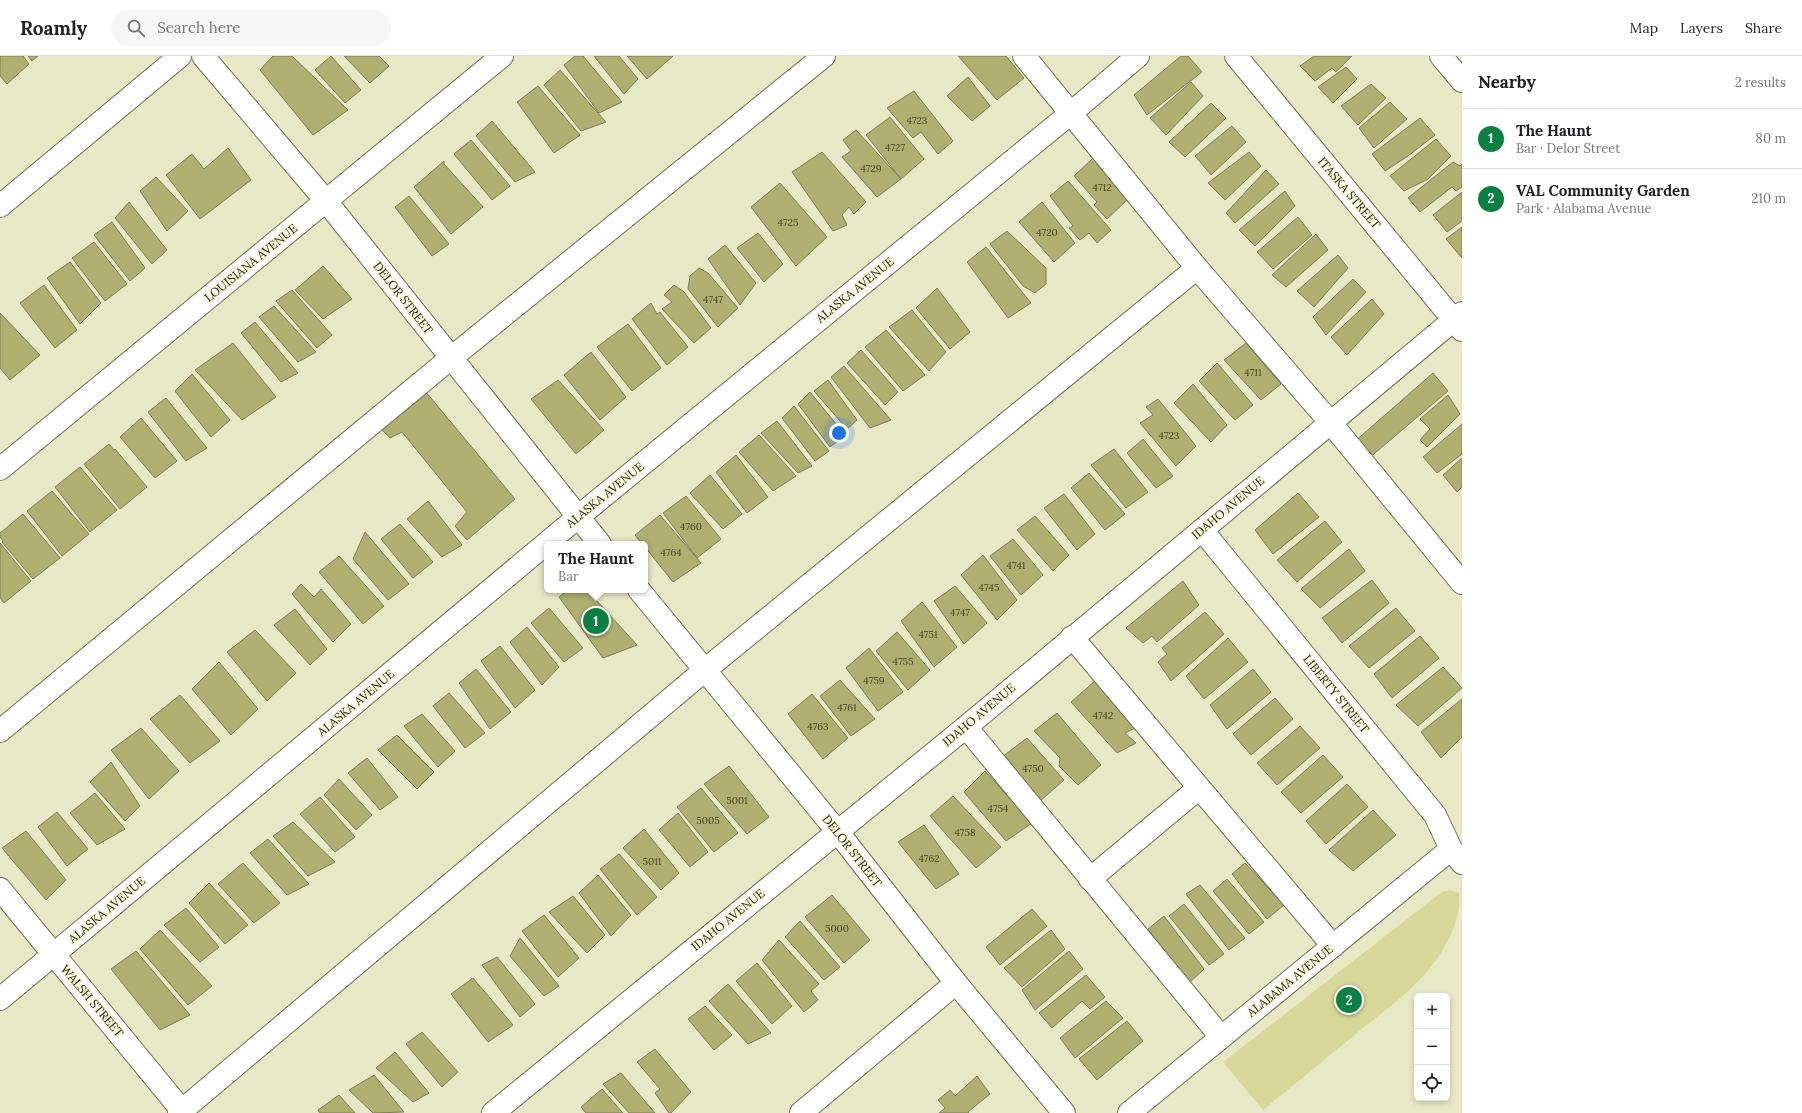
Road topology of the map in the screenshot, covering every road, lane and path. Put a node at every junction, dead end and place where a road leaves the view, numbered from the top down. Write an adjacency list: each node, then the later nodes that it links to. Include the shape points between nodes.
1 (180, 56): 12 (street)
2 (203, 56): 11 (street, DELOR STREET)
3 (502, 56): 11 (street, LOUISIANA AVENUE)
4 (824, 56): 15 (street)
5 (1024, 56): 10 (street)
6 (1138, 56): 10 (street, ALASKA AVENUE)
7 (1236, 56): 14 (street, ITASKA STREET)
8 (1445, 57): 9 (street)
9 (1462, 81)
10 (1071, 113): 13 (street); 18 (street, ALASKA AVENUE)
11 (326, 201): 15 (street, DELOR STREET); 17 (street, LOUISIANA AVENUE)
12 (0, 206)
13 (1197, 268): 16 (street); 26 (street)
14 (1459, 321): 16 (street, IDAHO AVENUE)
15 (451, 358): 18 (street, DELOR STREET); 28 (street)
16 (1330, 422): 19 (street, IDAHO AVENUE); 23 (street)
17 (0, 469)
18 (578, 517): 20 (street, ALASKA AVENUE); 21 (street, DELOR STREET)
19 (1202, 530): 25 (street, IDAHO AVENUE); 31 (street, LIBERTY STREET, via 1435,815)
20 (549, 541)
21 (598, 541)
22 (544, 545): 35 (street, ALASKA AVENUE)
23 (1462, 583)
24 (641, 593): 26 (street, DELOR STREET)
25 (1072, 637): 27 (street, IDAHO AVENUE); 29 (street)
26 (705, 670): 30 (street, DELOR STREET); 39 (street)
27 (966, 726): 30 (street, IDAHO AVENUE); 32 (street)
28 (0, 731)
29 (1199, 788): 32 (street); 34 (street)
30 (837, 831): 36 (street, DELOR STREET); 40 (street, IDAHO AVENUE)
31 (1457, 856): 34 (street, ALABAMA AVENUE)
32 (1090, 878): 38 (street)
33 (0, 889): 35 (street, WALSH STREET)
34 (1332, 946): 38 (street, ALABAMA AVENUE)
35 (54, 955): 37 (street, ALASKA AVENUE); 39 (street, WALSH STREET)
36 (956, 982): 41 (street); 42 (street, DELOR STREET)
37 (0, 999)
38 (1221, 1037): 43 (street, ALABAMA AVENUE)
39 (182, 1112)
40 (493, 1113)
41 (801, 1113)
42 (1064, 1113)
43 (1129, 1113)

